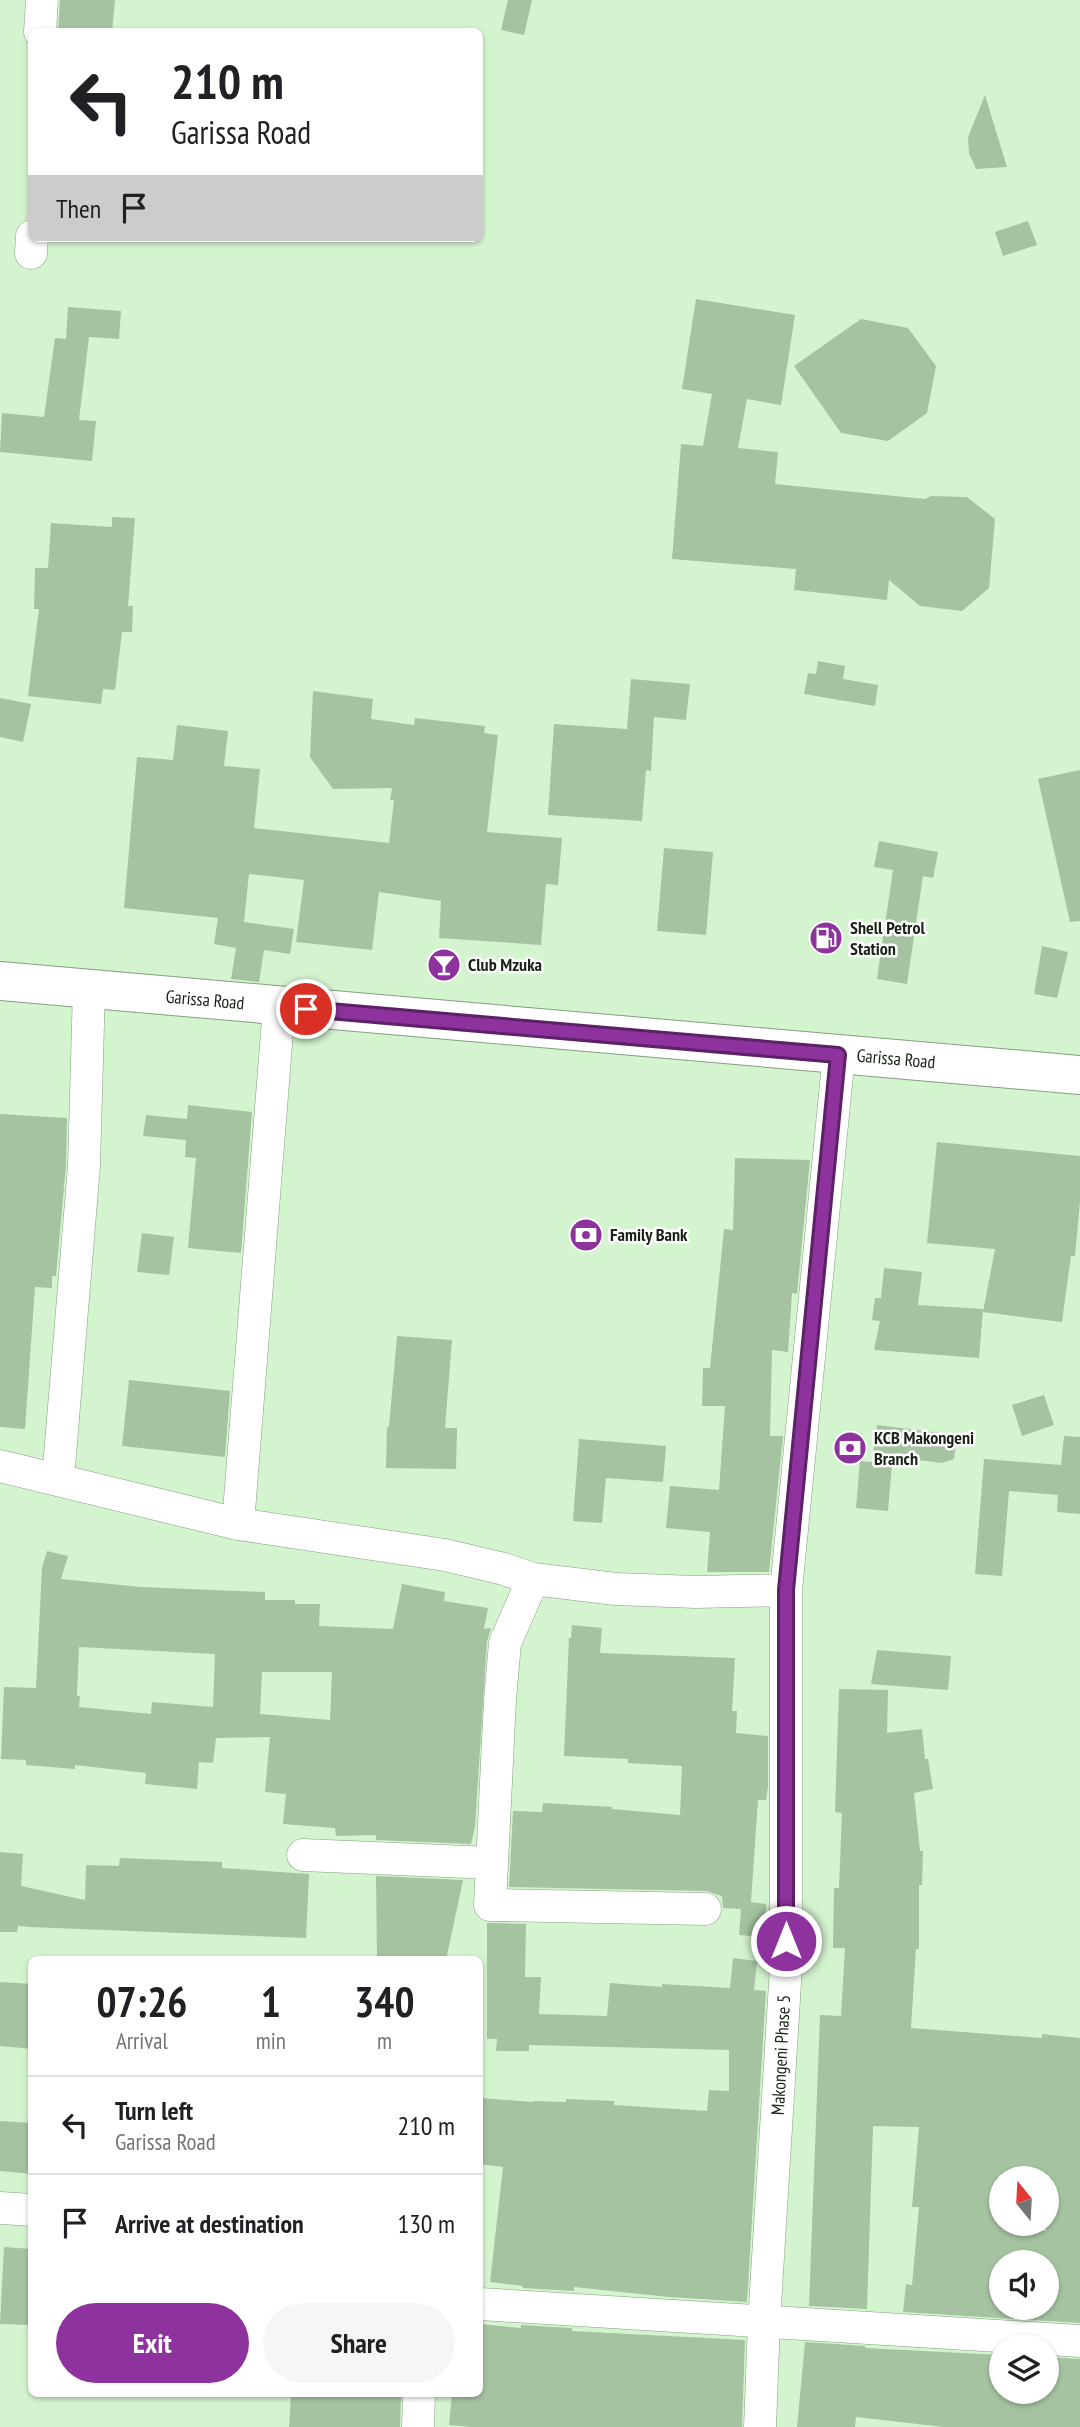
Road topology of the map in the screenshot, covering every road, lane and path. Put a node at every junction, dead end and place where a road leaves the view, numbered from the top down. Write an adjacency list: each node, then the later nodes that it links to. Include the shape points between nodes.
1 (42, 0): 2 (street)
2 (40, 28)
3 (0, 981): 4 (highway, Garissa Road)
4 (89, 989): 5 (highway, Garissa Road); 9 (street, via 84,1167)
5 (279, 1007): 6 (highway, Garissa Road); 10 (street)
6 (838, 1055): 7 (highway, Garissa Road); 12 (street, Makongeni Phase 5)
7 (1080, 1075)
8 (0, 1466): 9 (street)
9 (58, 1479): 10 (street)
10 (238, 1524): 11 (street, via 456,1557)
11 (533, 1579): 12 (street, via 616,1589); 14 (street, via 505,1643)
12 (786, 1590): 19 (street, Makongeni Phase 5, via 786,1967)
13 (303, 1855): 14 (street)
14 (492, 1863): 15 (street, via 490,1905)
15 (705, 1909)
16 (0, 2208): 17 (street)
17 (28, 2210)
18 (483, 2304): 19 (street)
19 (764, 2322): 20 (street); 23 (street, Makongeni Phase 5)
20 (1080, 2341)
21 (419, 2397): 22 (street)
22 (418, 2427)
23 (760, 2427)

